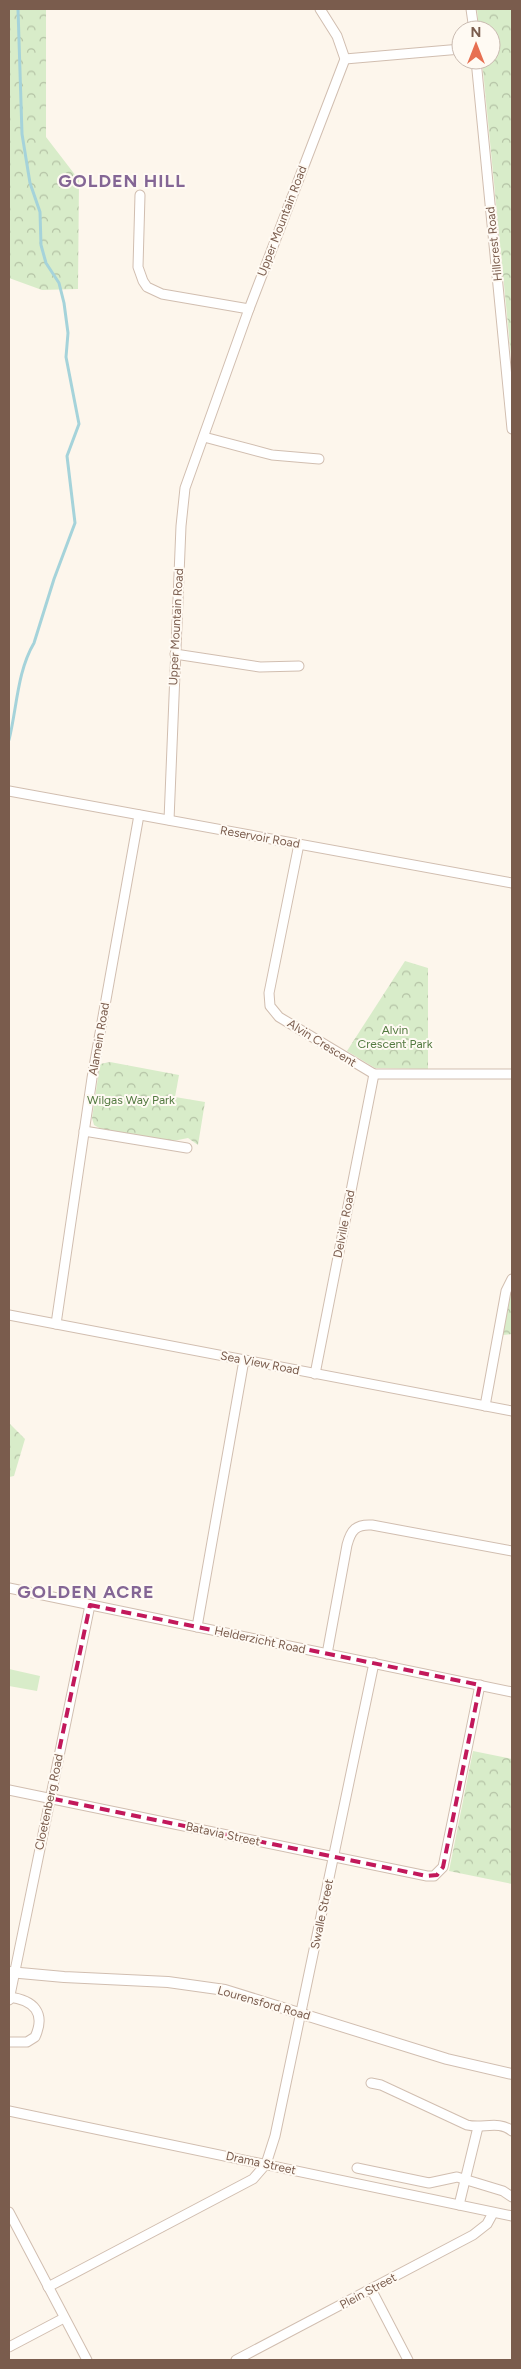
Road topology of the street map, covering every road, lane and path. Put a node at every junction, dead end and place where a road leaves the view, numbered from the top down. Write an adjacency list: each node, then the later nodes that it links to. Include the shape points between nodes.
1 (320, 9): 3 (street, via 337,36)
2 (451, 50): 3 (street)
3 (345, 58): 6 (street, Upper Mountain Road)
4 (477, 70): 7 (street, Hillcrest Road)
5 (140, 195): 6 (street, via 138,267 147,287 162,294)
6 (249, 309): 8 (street, Upper Mountain Road)
7 (512, 429)
8 (204, 437): 9 (street, via 272,455); 10 (street, Upper Mountain Road, via 183,499)
9 (319, 459)
10 (175, 654): 11 (street, via 260,667); 14 (street, Upper Mountain Road)
11 (299, 666)
12 (9, 791): 13 (street, Reservoir Road)
13 (139, 815): 14 (street, Reservoir Road); 19 (street, Alamein Road)
14 (169, 820): 15 (street, Reservoir Road)
15 (299, 844): 16 (street, Reservoir Road); 17 (street, Alvin Crescent, via 269,993 270,1006 279,1017)
16 (512, 883)
17 (374, 1074): 18 (street, Alvin Crescent); 25 (street, Delville Road)
18 (512, 1074)
19 (84, 1131): 20 (street); 23 (street, Alamein Road)
20 (187, 1148)
21 (512, 1279): 26 (street, via 506,1290)
22 (9, 1315): 23 (street, Sea View Road)
23 (56, 1324): 24 (street, Sea View Road)
24 (244, 1360): 25 (street, Sea View Road); 31 (street)
25 (315, 1374): 26 (street, Sea View Road)
26 (485, 1406): 27 (street, Sea View Road)
27 (512, 1411)
28 (512, 1552): 32 (street, via 372,1525 357,1526 349,1535)
29 (9, 1588): 30 (street, Helderzicht Road)
30 (90, 1605): 31 (street, Helderzicht Road); 37 (street, Cloetenberg Road)
31 (197, 1627): 32 (street, Helderzicht Road)
32 (327, 1654): 33 (street, Helderzicht Road)
33 (374, 1664): 34 (street, Helderzicht Road); 38 (street, Swalle Street)
34 (480, 1685): 35 (street, Helderzicht Road); 38 (street, Batavia Street, via 443,1867 437,1874 427,1876)
35 (512, 1692)
36 (9, 1790): 37 (street, Batavia Street)
37 (49, 1798): 38 (street, Batavia Street); 39 (street, Cloetenberg Road)
38 (334, 1857): 41 (street, Swalle Street)
39 (12, 1972): 40 (street, Cloetenberg Road); 41 (street, Lourensford Road, via 192,1984 242,1994)
40 (9, 1999): 42 (street, via 33,2005 37,2009 39,2023 35,2038 27,2042)
41 (301, 2012): 43 (street, Lourensford Road, via 447,2059); 48 (street, Swalle Street)
42 (9, 2042)
43 (512, 2074)
44 (370, 2084): 46 (street, via 381,2085 443,2115)
45 (9, 2111): 48 (street, Drama Street)
46 (478, 2127): 47 (street, via 505,2126); 50 (street)
47 (512, 2131)
48 (266, 2164): 52 (street, Drama Street); 56 (street, via 253,2179)
49 (357, 2168): 50 (street, via 429,2183 452,2177)
50 (465, 2180): 51 (street); 52 (street)
51 (512, 2197)
52 (459, 2205): 54 (street, Drama Street)
53 (9, 2212): 56 (street)
54 (494, 2213): 55 (street, Drama Street); 57 (street, Plein Street, via 487,2224 473,2235)
55 (512, 2216)
56 (48, 2287): 58 (street)
57 (371, 2289): 61 (street, Plein Street); 62 (street)
58 (64, 2318): 59 (street); 60 (street)
59 (9, 2347)
60 (87, 2360)
61 (236, 2360)
62 (408, 2360)

